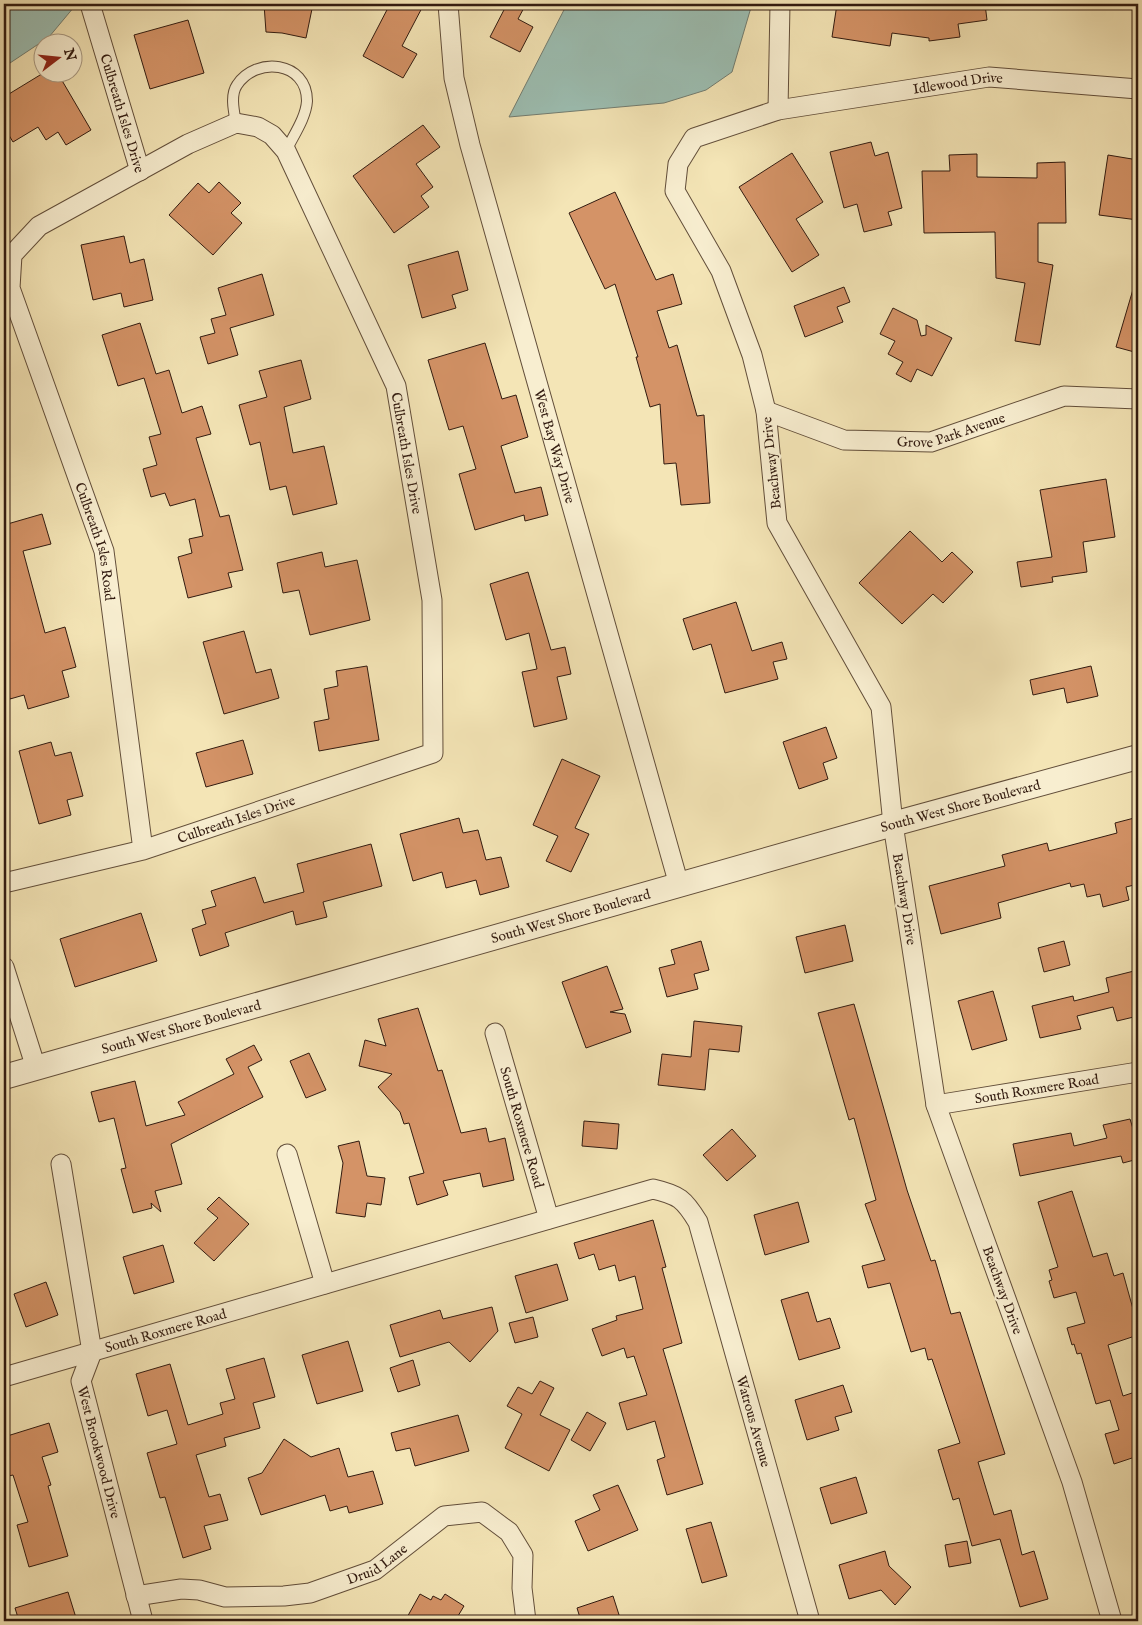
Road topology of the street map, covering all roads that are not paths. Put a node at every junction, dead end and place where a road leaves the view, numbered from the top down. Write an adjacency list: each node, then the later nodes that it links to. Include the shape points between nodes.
1 (448, 4): 15 (street, West Bay Way Drive, via 454,78 470,144)
2 (780, 4): 5 (street)
3 (90, 5): 8 (street, Culbreath Isles Drive)
4 (1138, 89): 5 (street, Idlewood Drive, via 989,77)
5 (778, 110): 10 (street, Beachway Drive, via 694,138 678,164 675,191 721,271 752,355)
6 (236, 123): 7 (street, Culbreath Isles Drive, via 258,127); 7 (lane, via 233,107 236,86 253,70 270,65 285,68 297,75 307,101); 8 (street, Culbreath Isles Drive, via 188,144)
7 (286, 151): 13 (street, Culbreath Isles Drive, via 396,386 432,600 433,753)
8 (140, 171): 13 (street, Culbreath Isles Road, via 39,226 12,255 10,288 104,551)
9 (1138, 399): 10 (street, Grove Park Avenue, via 1064,396 931,442 844,440)
10 (766, 411): 12 (street, Beachway Drive, via 777,523 881,707)
11 (1138, 757): 12 (street, South West Shore Boulevard)
12 (893, 824): 15 (street, South West Shore Boulevard); 21 (street, Beachway Drive)
13 (143, 850): 14 (street)
14 (4, 883)
15 (679, 885): 18 (street, South West Shore Boulevard)
16 (4, 967): 18 (street)
17 (495, 1033): 24 (street, South Roxmere Road)
18 (36, 1068): 20 (street, South West Shore Boulevard)
19 (1138, 1072): 21 (street, South Roxmere Road)
20 (4, 1077)
21 (936, 1105): 33 (street, Beachway Drive, via 1072,1482)
22 (287, 1154): 26 (street)
23 (61, 1164): 27 (street)
24 (550, 1219): 25 (street, South Roxmere Road, via 653,1190 673,1194 685,1201); 26 (street, South Roxmere Road)
25 (698, 1222): 32 (street, Watrous Avenue)
26 (325, 1284): 27 (street, South Roxmere Road)
27 (92, 1352): 28 (street, South Roxmere Road); 29 (street, West Brookwood Drive, via 80,1381)
28 (4, 1377)
29 (136, 1596): 30 (street, West Brookwood Drive); 31 (street, Druid Lane, via 181,1589 225,1597 310,1592 375,1570 444,1516 482,1512 509,1532 523,1555)
30 (143, 1621)
31 (526, 1621)
32 (810, 1621)
33 (1112, 1621)

